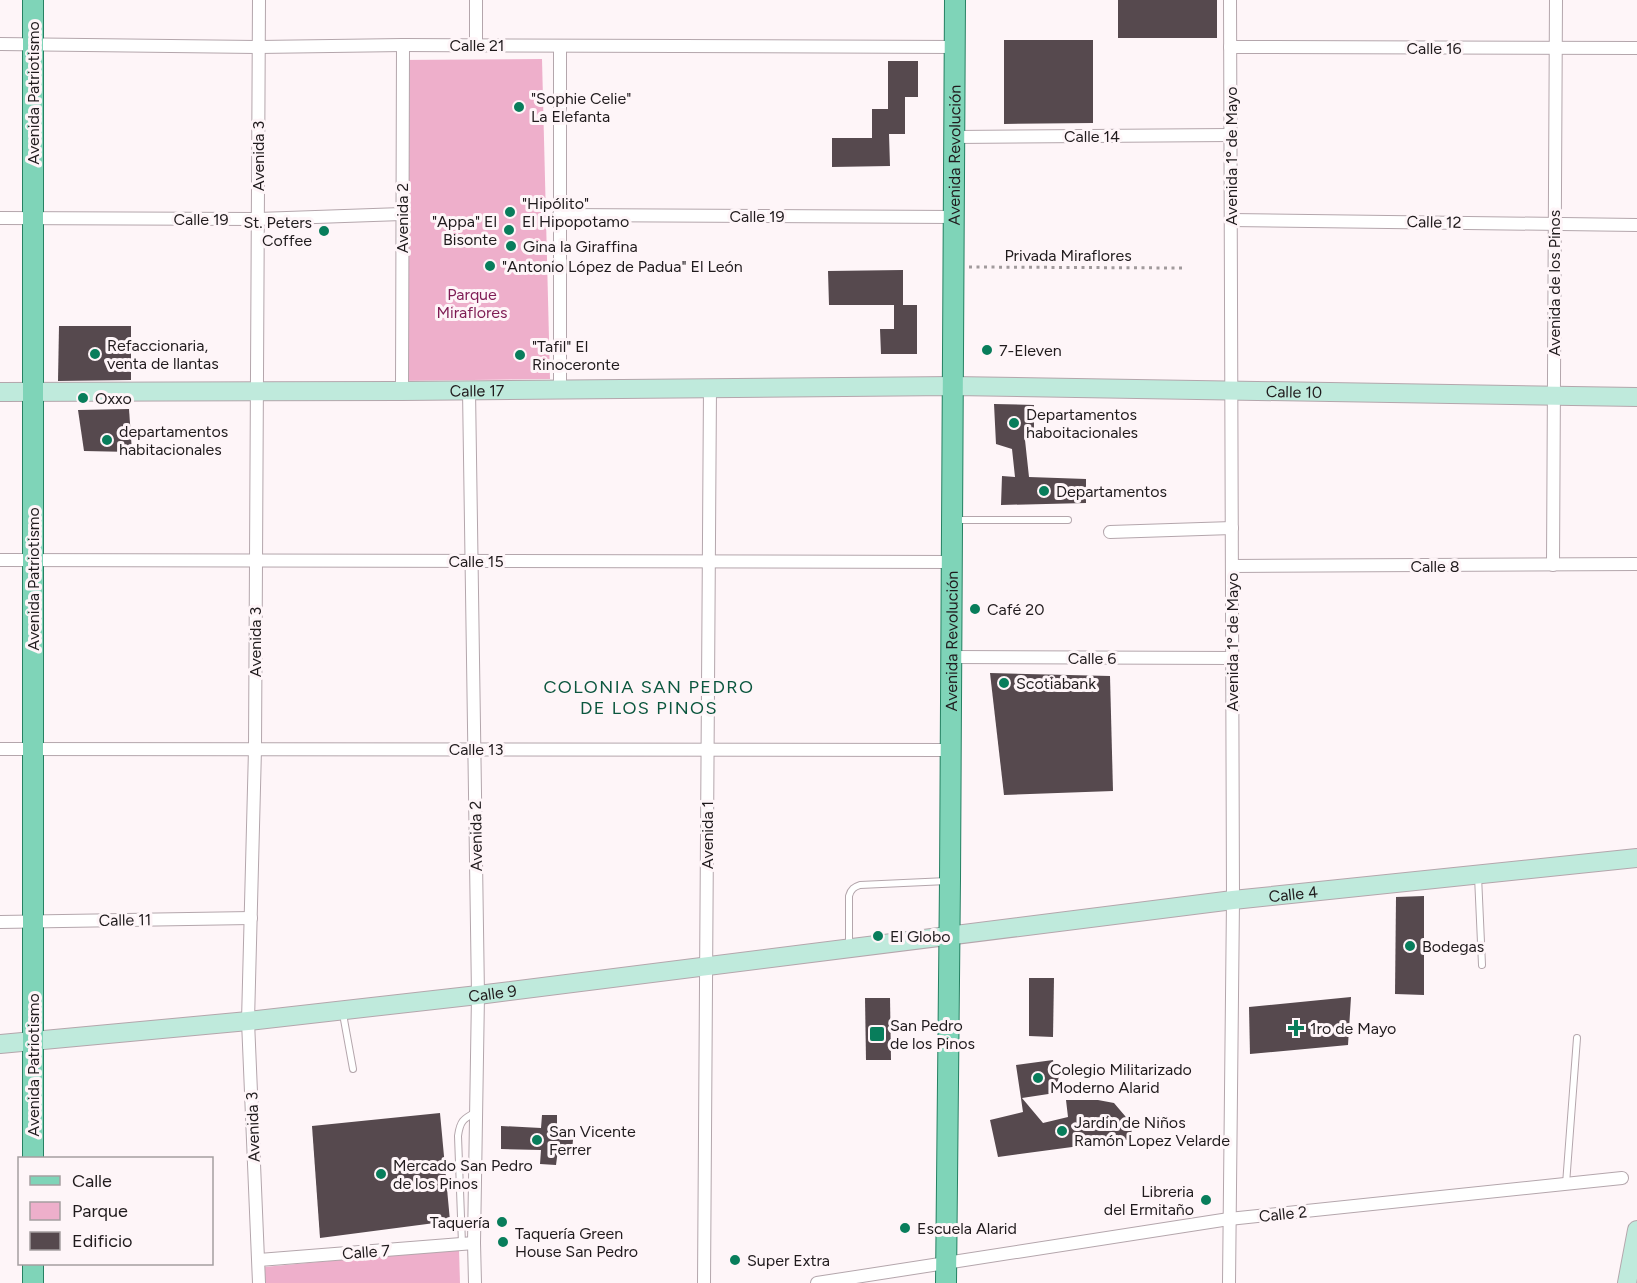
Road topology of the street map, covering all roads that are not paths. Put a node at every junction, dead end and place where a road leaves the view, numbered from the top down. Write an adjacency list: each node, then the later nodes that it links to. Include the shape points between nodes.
1 (33, 0): 8 (main road, Avenida Patriotismo)
2 (259, 0): 13 (street, Avenida 3)
3 (476, 0): 10 (street)
4 (955, 0): 12 (main road, Avenida Revolución)
5 (1230, 0): 14 (street, Avenida 1º de Mayo)
6 (1556, 0): 15 (street, Avenida de los Pinos)
7 (0, 44): 8 (street, Calle 21)
8 (33, 45): 13 (street, Calle 21); 23 (main road, Avenida Patriotismo)
9 (403, 45): 10 (street, Calle 21); 13 (street, Calle 21); 19 (street, Avenida 2)
10 (476, 45): 11 (street, Calle 21)
11 (560, 46): 12 (street, Calle 21); 20 (street)
12 (955, 46): 18 (main road, Avenida Revolución)
13 (259, 47): 24 (street, Avenida 3)
14 (1230, 47): 15 (street, Calle 16); 17 (street, Avenida 1º de Mayo)
15 (1556, 48): 16 (street, Calle 16); 26 (street, Avenida de los Pinos)
16 (1637, 48)
17 (1231, 135): 18 (street, Calle 14); 25 (street, Avenida 1º de Mayo)
18 (954, 137): 21 (main road, Avenida Revolución)
19 (402, 214): 24 (street, Calle 19); 35 (street, Avenida 2)
20 (559, 215): 21 (street, Calle 19); 30 (street)
21 (954, 217): 28 (main road, Avenida Revolución)
22 (0, 218): 23 (street, Calle 19)
23 (33, 218): 24 (street, Calle 19); 33 (main road, Avenida Patriotismo)
24 (258, 219): 34 (street, Avenida 3)
25 (1231, 220): 26 (street, Calle 12); 32 (street, Avenida 1º de Mayo)
26 (1555, 224): 27 (street, Calle 12); 37 (street, Avenida de los Pinos)
27 (1637, 225)
28 (953, 386): 29 (street, Calle 17); 32 (street, Calle 10); 39 (main road, Avenida Revolución)
29 (710, 388): 30 (street, Calle 17); 47 (street, Avenida 1)
30 (560, 389): 31 (street, Calle 17)
31 (469, 390): 35 (street, Calle 17); 46 (street, Avenida 2)
32 (1232, 390): 37 (street, Calle 10); 41 (street, Avenida 1º de Mayo)
33 (33, 391): 34 (street, Calle 17); 36 (street, Calle 17); 44 (main road, Avenida Patriotismo)
34 (258, 391): 35 (street, Calle 17); 45 (street, Avenida 3)
35 (402, 391)
36 (0, 392)
37 (1554, 395): 38 (street, Calle 10); 50 (street, Avenida de los Pinos)
38 (1637, 397)
39 (952, 520): 40 (lane); 48 (main road, Avenida Revolución)
40 (1068, 520)
41 (1232, 528): 42 (street); 51 (street, Avenida 1º de Mayo)
42 (1110, 532)
43 (0, 560): 44 (street, Calle 15)
44 (33, 560): 45 (street, Calle 15); 55 (main road, Avenida Patriotismo)
45 (256, 561): 46 (street, Calle 15); 56 (street, Avenida 3)
46 (471, 561): 47 (street, Calle 15); 57 (street, Avenida 2)
47 (709, 561): 48 (street, Calle 15); 58 (street, Avenida 1)
48 (952, 562): 52 (main road, Avenida Revolución)
49 (1637, 564): 50 (street, Calle 8)
50 (1553, 565): 51 (street, Calle 8)
51 (1232, 566): 53 (street, Avenida 1º de Mayo)
52 (952, 657): 53 (street, Calle 6); 59 (main road, Avenida Revolución)
53 (1233, 658): 63 (street, Avenida 1º de Mayo)
54 (0, 749): 55 (street, Calle 13)
55 (33, 749): 56 (street, Calle 13); 65 (main road, Avenida Patriotismo)
56 (255, 749): 57 (street, Calle 13); 64 (street, Avenida 3)
57 (474, 749): 58 (street, Calle 13); 71 (street, Avenida 2)
58 (708, 750): 59 (street, Calle 13); 70 (street, Avenida 1)
59 (951, 750): 62 (main road, Avenida Revolución)
60 (1637, 858): 61 (street, Calle 4)
61 (1478, 874): 63 (street, Calle 4); 69 (lane)
62 (950, 880): 67 (main road, Avenida Revolución); 68 (lane, via 855,886 849,896)
63 (1233, 900): 67 (street, Calle 4); 82 (street, Avenida 1º de Mayo)
64 (251, 918): 65 (street, Calle 11); 73 (street, Avenida 3)
65 (33, 921): 66 (street, Calle 11); 75 (main road, Avenida Patriotismo)
66 (0, 922)
67 (950, 935): 68 (street, Calle 9); 87 (main road, Avenida Revolución)
68 (849, 948): 70 (street, Calle 9)
69 (1482, 965)
70 (706, 967): 71 (street, Calle 9); 91 (street, Avenida 1)
71 (478, 995): 72 (street, Calle 9); 78 (street, Avenida 2)
72 (342, 1010): 73 (street, Calle 9); 77 (lane)
73 (248, 1021): 75 (street, Calle 9); 85 (street, Avenida 3)
74 (1577, 1038): 81 (lane)
75 (33, 1041): 76 (street, Calle 9); 79 (main road, Avenida Patriotismo)
76 (0, 1044)
77 (353, 1069)
78 (476, 1111): 84 (street, Avenida 2); 84 (lane, via 463,1119 458,1136)
79 (33, 1157)
80 (1622, 1178): 81 (street, Calle 2)
81 (1566, 1184): 82 (street, Calle 2)
82 (1229, 1219): 87 (street, Calle 2); 93 (street, Avenida 1º de Mayo)
83 (1637, 1230): 94 (street)
84 (468, 1244): 85 (street, Calle 7); 90 (street, Avenida 2)
85 (259, 1260): 89 (street, Avenida 3)
86 (33, 1265): 88 (main road)
87 (946, 1273): 92 (street)
88 (33, 1283)
89 (259, 1283)
90 (475, 1283)
91 (704, 1283)
92 (817, 1283)
93 (1229, 1283)
94 (1627, 1283)

